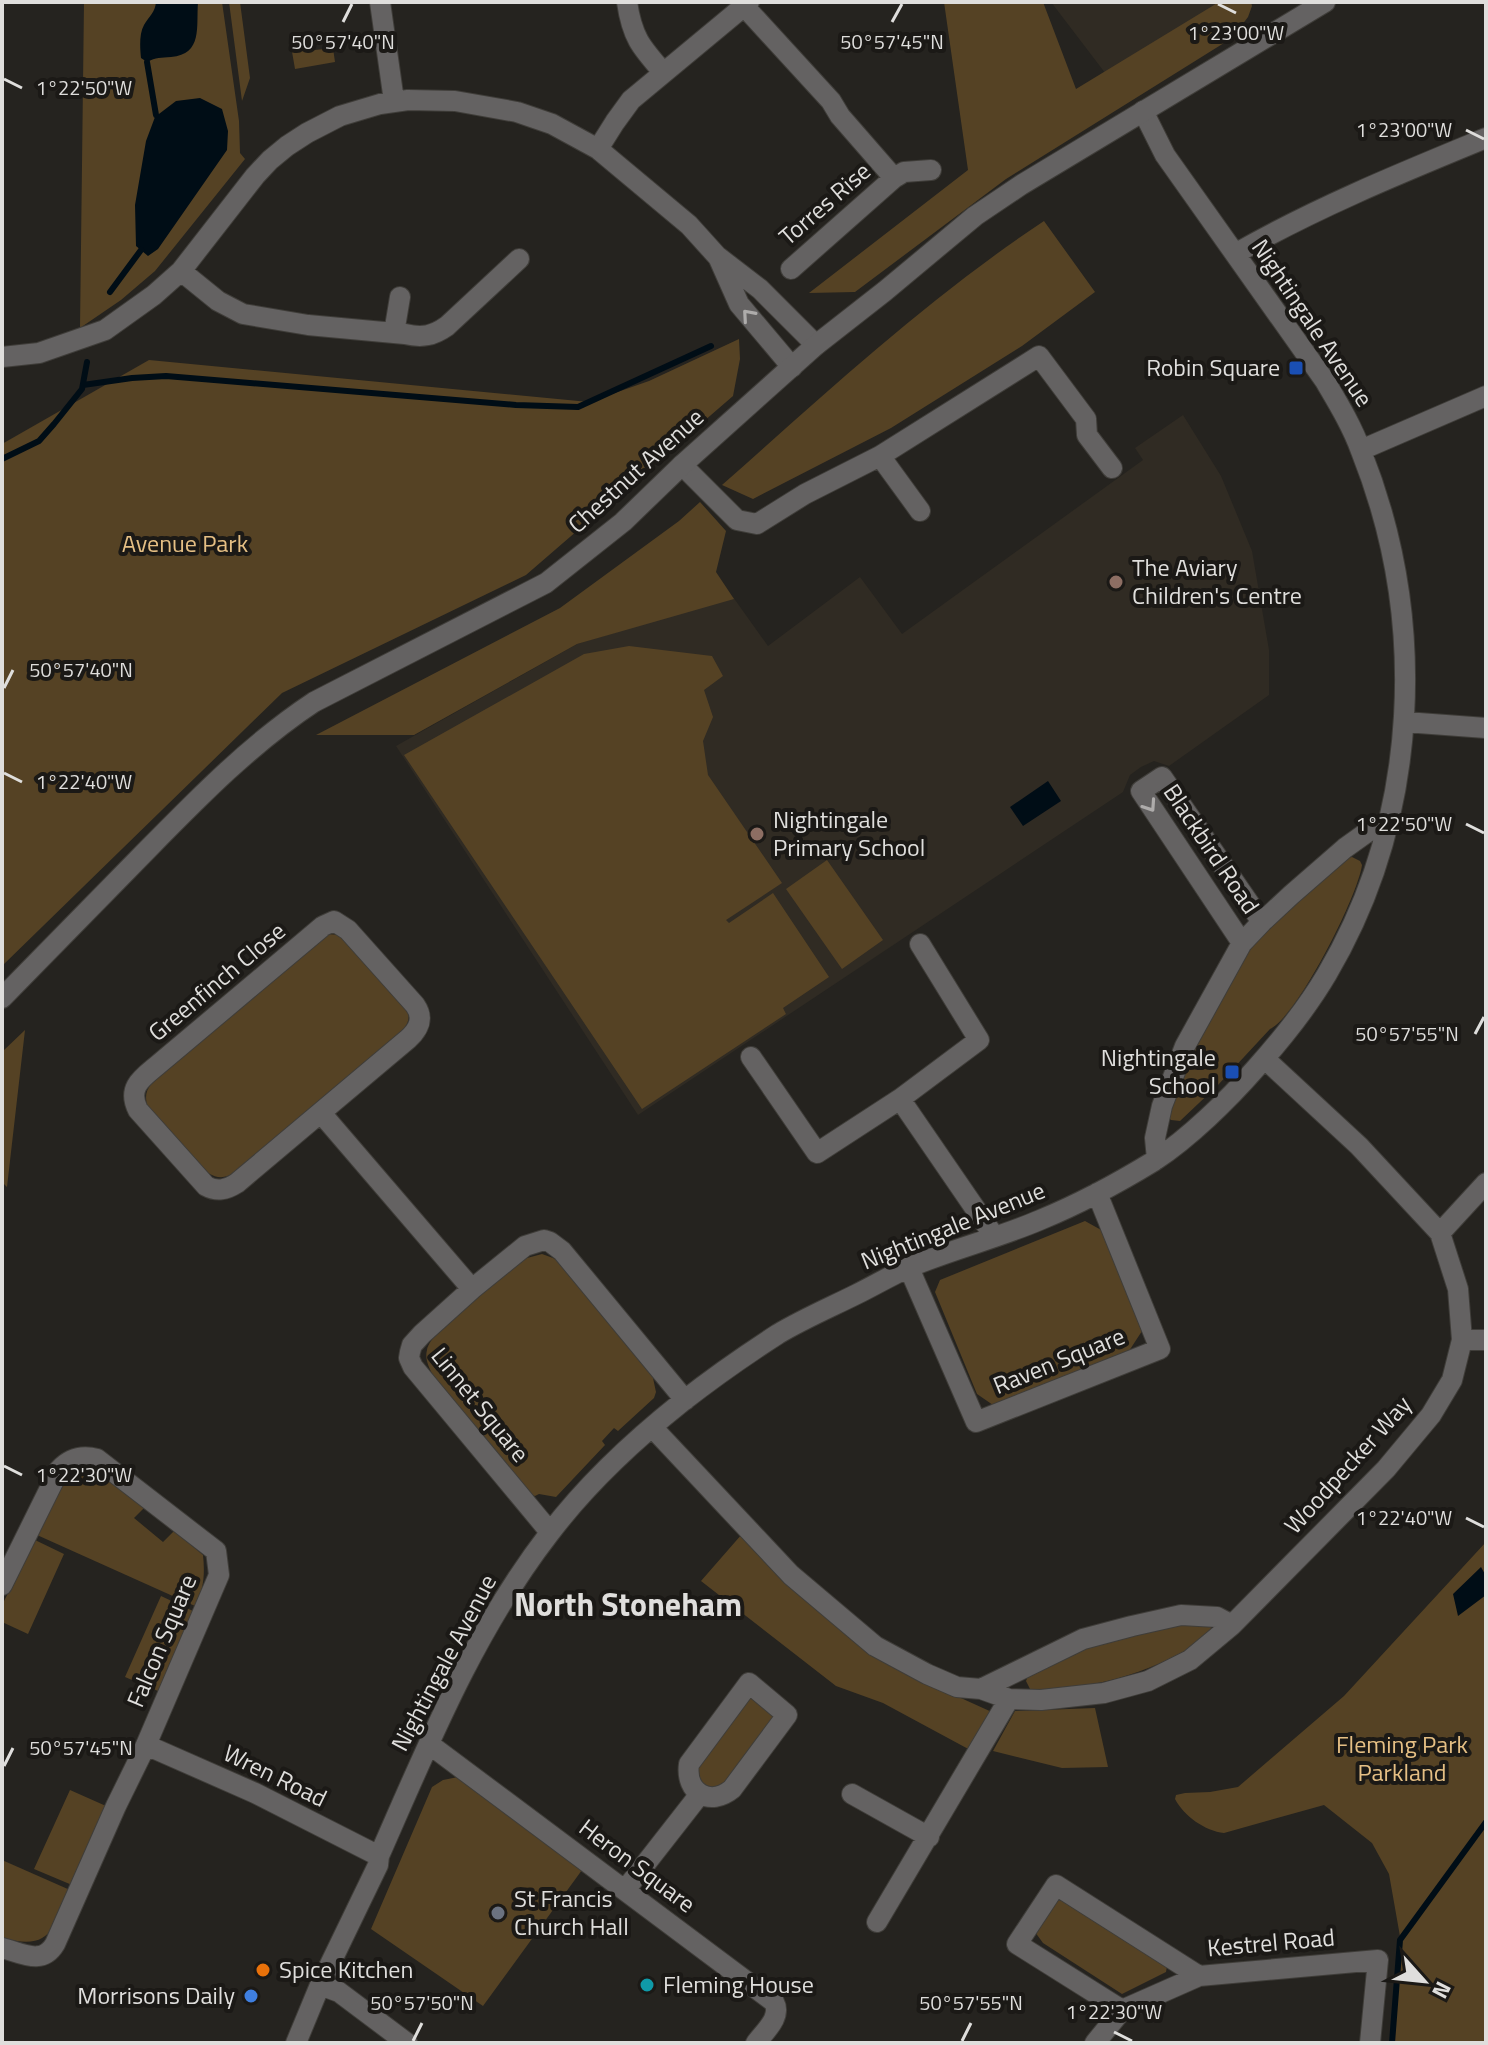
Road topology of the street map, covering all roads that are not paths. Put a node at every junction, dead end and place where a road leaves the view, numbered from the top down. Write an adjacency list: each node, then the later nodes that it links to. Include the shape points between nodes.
1 (380, 2): 6 (street)
2 (627, 2): 5 (street, via 636,39)
3 (1325, 2): 7 (street, Chestnut Avenue)
4 (746, 4): 5 (street); 11 (street, Torres Rise)
5 (663, 72): 9 (street, via 631,100)
6 (394, 101): 9 (street, via 455,101 517,112); 16 (street, via 340,116 287,146 255,176)
7 (1143, 111): 12 (street, Nightingale Avenue, via 1165,155); 19 (street, Chestnut Avenue, via 975,216)
8 (1486, 138): 12 (street, via 1316,212)
9 (598, 149): 13 (street, via 671,208)
10 (931, 170): 11 (street, Torres Rise)
11 (894, 178): 15 (street, Torres Rise)
12 (1235, 254): 23 (street, Nightingale Avenue, via 1325,381)
13 (717, 256): 19 (street, via 760,289); 21 (street, one-way to 13, via 739,304)
14 (519, 259): 18 (street, via 435,335)
15 (791, 269)
16 (181, 271): 18 (street, via 243,314); 20 (street, via 105,330 39,353)
17 (400, 297): 18 (street)
18 (394, 333)
19 (816, 345): 21 (street, Chestnut Avenue)
20 (2, 357)
21 (792, 367): 25 (street, Chestnut Avenue)
22 (1486, 396): 23 (street)
23 (1361, 450): 28 (street, Nightingale Avenue, via 1390,538 1403,612)
24 (880, 456): 25 (street, via 757,524 737,520); 26 (street, via 1039,356 1086,419 1087,435); 27 (street)
25 (682, 465): 34 (street, Chestnut Avenue, via 623,522 546,583 314,702 268,734)
26 (1112, 468)
27 (920, 511)
28 (1405, 722): 29 (street); 30 (street, Nightingale Avenue)
29 (1486, 728)
30 (1389, 821): 31 (street, via 1345,848); 36 (street, Nightingale Avenue, via 1343,945 1309,1002)
31 (1262, 922): 32 (street); 32 (street, Blackbird Road, one-way to 32, via 1162,777 1141,791)
32 (1242, 943): 39 (street, via 1185,1046 1162,1106)
33 (920, 944): 37 (street, via 979,1040)
34 (2, 998)
35 (751, 1057): 37 (street, via 817,1153)
36 (1265, 1059): 39 (street, Nightingale Avenue); 42 (street, Woodpecker Way, via 1367,1154)
37 (900, 1099): 43 (street)
38 (321, 1113): 38 (street, Greenfinch Close, via 237,1183 218,1190 206,1186 138,1110 133,1091 334,921 415,1005 420,1020 413,1035); 45 (street)
39 (1157, 1159): 41 (street, Nightingale Avenue)
40 (1486, 1183): 42 (street)
41 (1097, 1193): 43 (street, Nightingale Avenue); 44 (street, Raven Square, via 1160,1349 976,1422)
42 (1440, 1233): 46 (street, Woodpecker Way, via 1458,1289)
43 (994, 1236): 44 (street, Nightingale Avenue)
44 (909, 1268): 48 (street, Nightingale Avenue, via 780,1333)
45 (472, 1289): 48 (street, Linnet Square, via 525,1246 550,1242); 50 (street, Linnet Square, via 416,1340 409,1358)
46 (1462, 1340): 47 (street); 52 (street, Woodpecker Way, via 1452,1380 1431,1415 1386,1469)
47 (1486, 1340)
48 (685, 1400): 49 (street, Nightingale Avenue)
49 (652, 1427): 50 (street, Nightingale Avenue); 53 (street, Woodpecker Way, via 791,1575 875,1646 957,1687)
50 (550, 1532): 55 (street, Nightingale Avenue, via 487,1627)
51 (2, 1585): 56 (street, Falcon Square, via 59,1470 80,1457 97,1459 216,1551 219,1575)
52 (1232, 1625): 53 (street, via 1217,1617 1181,1615 1132,1626 1083,1639); 54 (street, Woodpecker Way, via 1190,1660 1148,1681 1104,1693)
53 (981, 1689): 54 (street, Woodpecker Way)
54 (1009, 1699): 59 (street)
55 (429, 1744): 60 (street, Nightingale Avenue); 61 (street, Heron Square)
56 (146, 1745): 60 (street, Wren Road); 63 (street, Falcon Square, via 51,1951 39,1957)
57 (700, 1794): 57 (street, via 717,1797 732,1789 787,1715 749,1683 689,1764 689,1782); 61 (street)
58 (852, 1794): 59 (street)
59 (929, 1837): 62 (street)
60 (379, 1856): 65 (street, Nightingale Avenue)
61 (625, 1890): 69 (street, Heron Square, via 774,2002 777,2015)
62 (877, 1922)
63 (2, 1948)
64 (1199, 1976): 66 (street, Kestrel Road); 66 (street, via 1056,1885 1017,1944); 71 (street, Kestrel Road, via 1378,1960)
65 (320, 1985): 67 (street, Nightingale Avenue); 68 (street, via 339,1992)
66 (1122, 2010): 70 (street, Kestrel Road)
67 (296, 2043)
68 (407, 2043)
69 (756, 2043)
70 (1095, 2043)
71 (1370, 2043)

